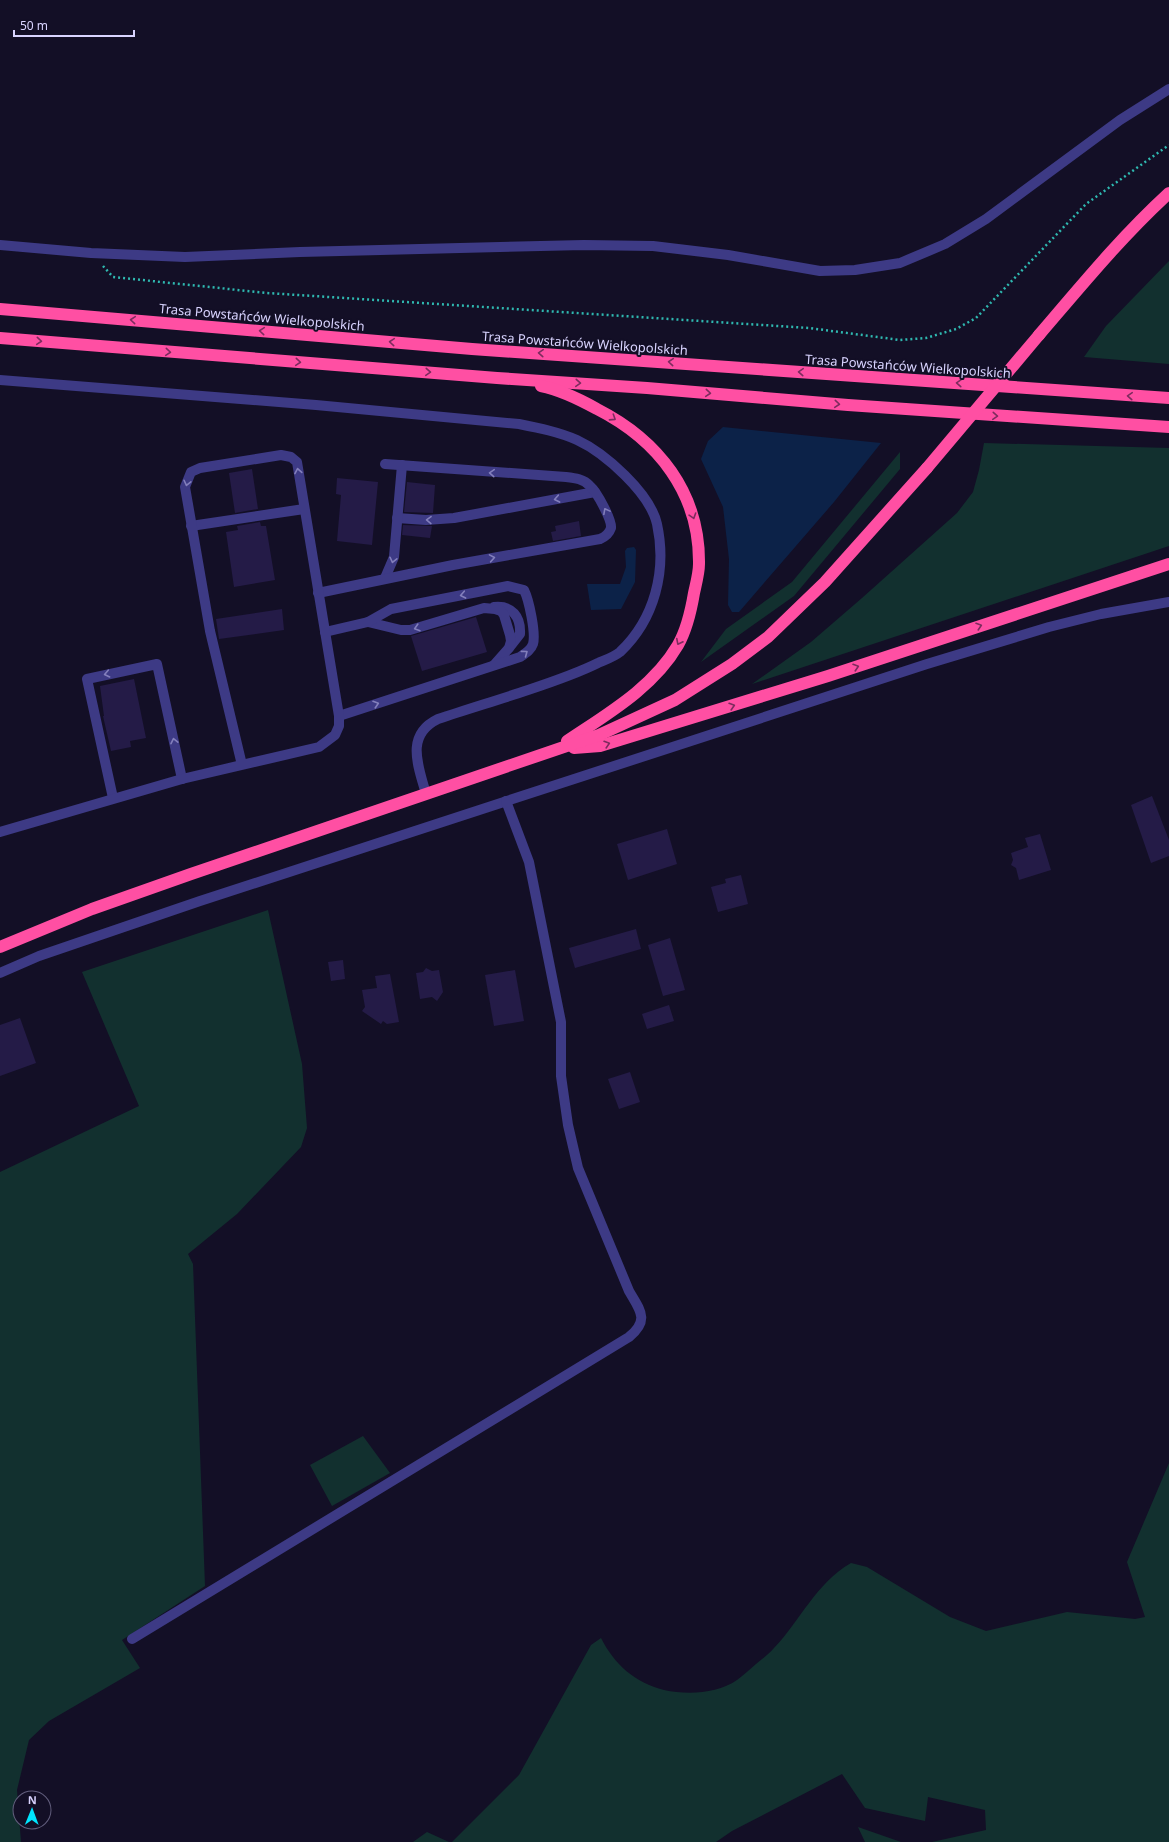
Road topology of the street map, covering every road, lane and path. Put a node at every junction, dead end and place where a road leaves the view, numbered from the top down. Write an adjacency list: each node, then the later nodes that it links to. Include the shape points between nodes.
1 (1169, 89): 5 (street, via 1120,120 986,219 945,244 900,263 855,270 820,271 728,255 653,246 308,251 185,257)
2 (1169, 145): 5 (path, via 1086,204 976,318 956,329 926,338 906,340 809,328 267,293 113,277)
3 (1169, 193): 26 (highway, bridge, via 1104,257 927,468 825,582 768,637 732,664 675,700 599,735)
4 (0, 244): 5 (street)
5 (91, 252)
6 (0, 309): 10 (highway, Trasa Powstańców Wielkopolskich, one-way to 6, via 472,349)
7 (0, 338): 8 (highway, one-way to 8)
8 (497, 378): 11 (highway, one-way to 11); 26 (highway, one-way to 26, via 556,389 609,415 635,433 658,453 676,477 695,521 699,565 689,620 678,645 652,680)
9 (0, 380): 29 (street, via 519,424 550,430 577,440 599,453 621,471 643,496 657,523 660,576 654,600 640,629 619,653 579,673 428,724 420,735 417,746 417,757)
10 (1169, 398)
11 (1169, 427)
12 (385, 464): 13 (street)
13 (402, 465): 14 (street, one-way to 13, via 583,481 575,478); 16 (street)
14 (595, 492): 16 (street, one-way to 16, via 454,518); 19 (street, one-way to 14, via 606,536 611,529 610,519)
15 (304, 509): 17 (street); 17 (street, one-way to 17, via 296,462 291,457 281,455 235,461 191,472 185,487); 20 (street)
16 (397, 518): 19 (street, one-way to 19, via 394,557)
17 (191, 526): 27 (street, via 210,631)
18 (1169, 564): 26 (highway, one-way to 18, via 600,746 836,673)
19 (385, 578): 20 (street)
20 (318, 593): 23 (street)
21 (1169, 602): 31 (street, via 1101,614 926,664)
22 (368, 622): 23 (street); 24 (street, one-way to 22, via 520,634 514,612 505,607 484,608 410,630); 24 (street, one-way to 22, via 520,657 531,649 533,644 528,597 520,588 508,586 391,610)
23 (325, 632): 25 (street)
24 (492, 666): 25 (street, one-way to 24)
25 (339, 716): 27 (street, via 339,726 335,735 320,747)
26 (555, 750): 29 (highway)
27 (242, 766): 28 (street)
28 (182, 779): 30 (street); 30 (street, one-way to 30, via 157,664 87,679)
29 (426, 794): 33 (highway, via 184,876)
30 (113, 798): 32 (street)
31 (506, 800): 34 (street, via 207,898 39,956); 35 (street, via 529,862 561,1022 561,1076 568,1125 578,1168 629,1291 640,1309 641,1324 629,1337)
32 (0, 832)
33 (0, 947)
34 (0, 973)
35 (132, 1639)

